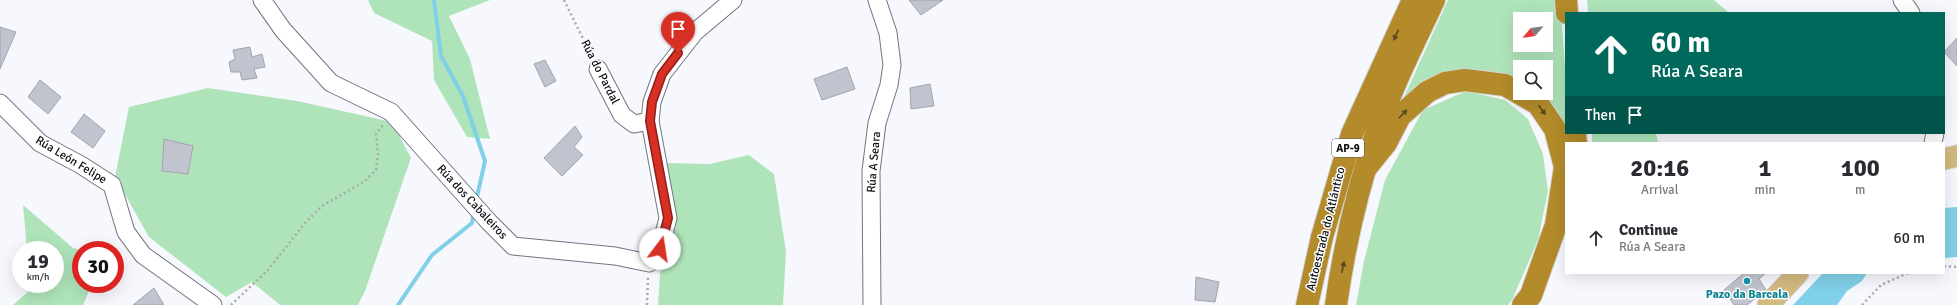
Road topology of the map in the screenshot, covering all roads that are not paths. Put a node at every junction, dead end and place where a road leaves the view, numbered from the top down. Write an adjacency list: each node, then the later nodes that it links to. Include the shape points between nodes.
1 (262, 0): 12 (street, Rúa dos Cabaleiros, via 283,30 331,83 391,112 513,246 616,256 649,263 660,249 668,218)
2 (733, 0): 12 (street, via 695,32 662,74 652,102)
3 (877, 0): 22 (street, Rúa A Seara, via 888,33 892,65 889,85 877,123 871,171)
4 (1413, 0): 18 (highway, Autoestrada do Atlántico / AP-9, one-way to 18, via 1352,134)
5 (1434, 0): 17 (highway, Autoestrada do Atlántico / AP-9, via 1395,84)
6 (1566, 0): 8 (highway)
7 (1902, 0): 9 (street)
8 (1567, 12)
9 (1910, 12)
10 (598, 69): 12 (street, Rúa do Pardal, via 622,115 634,124)
11 (0, 103): 21 (street, Rúa León Felipe, via 40,143 112,185 126,232 143,255)
12 (650, 121)
13 (1957, 144): 14 (street)
14 (1945, 152)
15 (1957, 156): 16 (main road)
16 (1945, 159)
17 (1365, 169): 25 (highway, Autoestrada do Atlántico / AP-9, one-way to 17, via 1348,239); 26 (highway, one-way to 26, via 1386,143 1400,116 1427,92 1445,83 1465,80 1505,85 1538,104 1555,129 1564,167 1556,225 1531,295)
18 (1322, 236): 23 (highway); 24 (highway, Autoestrada do Atlántico / AP-9)
19 (1565, 239): 27 (highway)
20 (1797, 274): 28 (main road)
21 (213, 305)
22 (872, 305)
23 (1296, 305)
24 (1307, 305)
25 (1336, 305)
26 (1523, 305)
27 (1540, 305)
28 (1768, 305)

